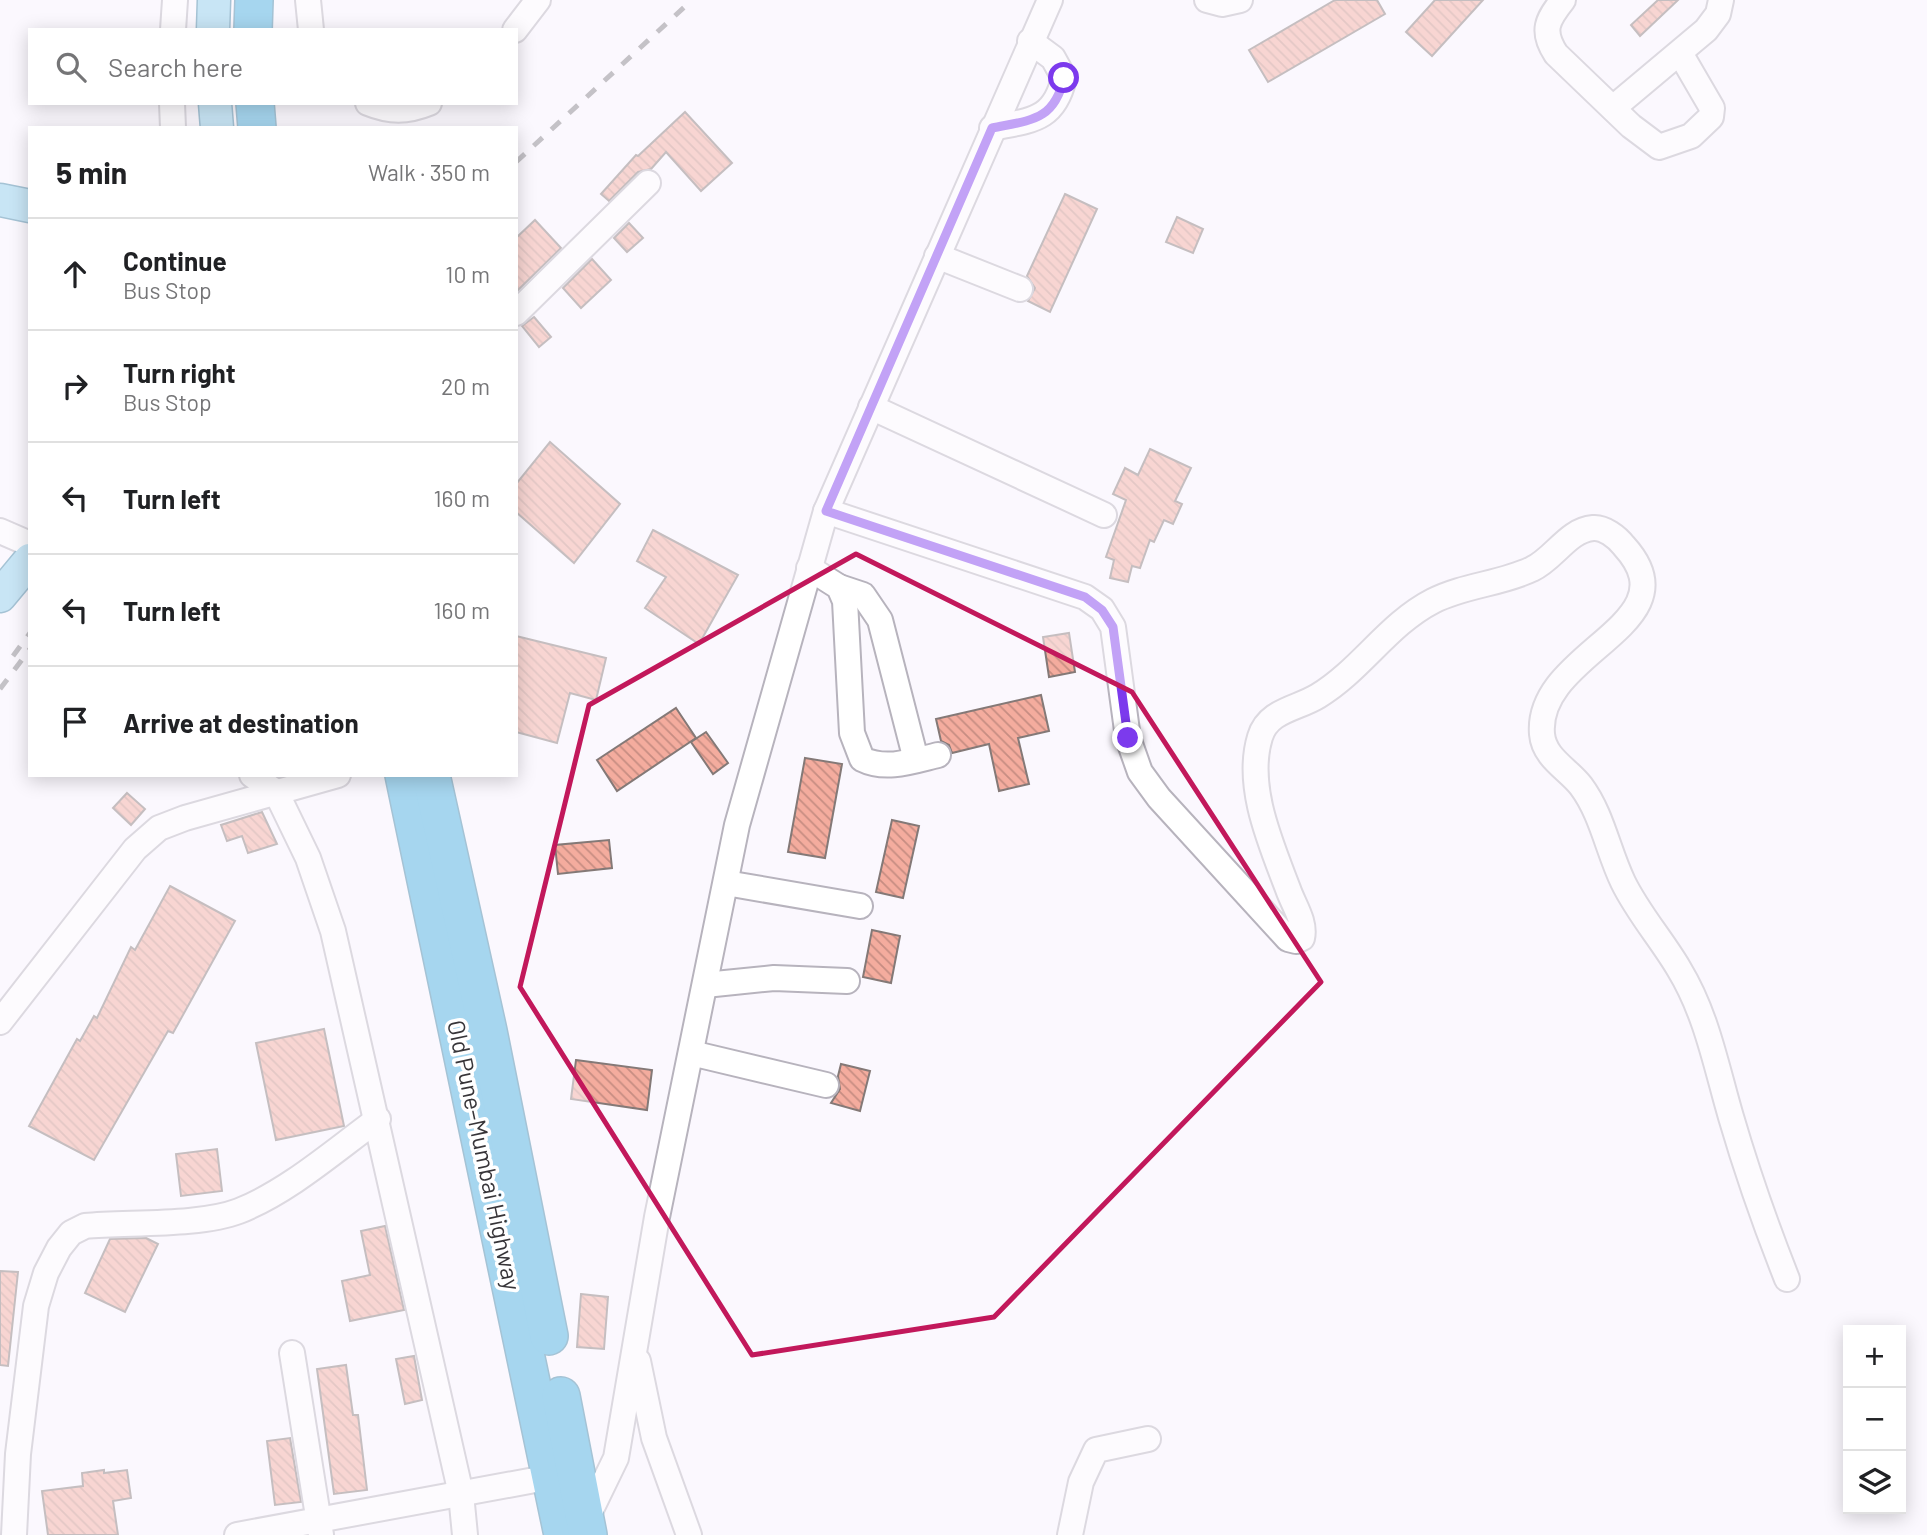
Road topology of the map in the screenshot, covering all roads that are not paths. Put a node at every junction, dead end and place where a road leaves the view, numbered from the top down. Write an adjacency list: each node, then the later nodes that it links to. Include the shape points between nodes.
1 (175, 0): 13 (street)
2 (214, 0): 14 (main road)
3 (234, 0): 15 (highway)
4 (254, 0): 16 (highway)
5 (272, 0): 17 (main road)
6 (308, 0): 18 (street)
7 (538, 0): 19 (street)
8 (1050, 0): 20 (street)
9 (1207, 0): 10 (street, via 1222,4)
10 (1240, 0)
11 (1563, 0): 29 (street, via 1549,19 1548,42)
12 (1721, 0): 21 (street, via 1718,14 1706,30)
13 (173, 28)
14 (213, 28)
15 (234, 28)
16 (253, 28)
17 (270, 28)
18 (311, 28)
19 (517, 28)
20 (1030, 41): 35 (street); 35 (street, via 1059,68 1064,78 1060,96 1047,113)
21 (1680, 53): 29 (street); 29 (street, via 1712,108 1707,124 1680,141 1659,147)
22 (172, 105): 30 (street)
23 (215, 105): 31 (main road)
24 (237, 105): 32 (highway)
25 (255, 105): 33 (highway)
26 (272, 105): 34 (main road)
27 (374, 105): 28 (street, via 393,111)
28 (424, 105)
29 (1613, 108)
30 (173, 126)
31 (217, 126)
32 (239, 126)
33 (257, 126)
34 (273, 126)
35 (992, 128): 41 (street)
36 (0, 183): 38 (street)
37 (648, 183): 43 (street)
38 (28, 198)
39 (0, 200): 40 (main road)
40 (28, 206)
41 (937, 256): 42 (street); 44 (street)
42 (1020, 289)
43 (518, 311)
44 (871, 407): 45 (street); 46 (street)
45 (826, 511): 50 (street); 66 (street, via 1085,597 1102,610 1113,627 1128,738 1140,772 1220,867 1288,939 1296,941 1301,938 1302,924 1258,793 1255,768 1261,732 1275,715 1316,698 1415,611 1447,594 1532,569 1576,533 1591,528 1604,529 1623,544 1643,581 1642,598 1634,614 1575,665 1556,690 1542,734 1548,753 1594,804 1624,885 1701,1011 1753,1187)
46 (1104, 515)
47 (0, 531): 48 (street)
48 (28, 543)
49 (28, 562): 52 (main road)
50 (809, 568): 51 (street); 58 (street, via 763,726)
51 (839, 587): 51 (street, via 845,601 856,749 862,759 875,765 927,758 880,621 863,595)
52 (0, 596)
53 (255, 777): 57 (street)
54 (331, 777): 57 (street)
55 (404, 777): 70 (highway, Old Pune–Mumbai Highway)
56 (431, 777): 73 (highway, Old Pune–Mumbai Highway, via 488,1031)
57 (276, 792): 62 (street, via 159,828 135,849); 65 (street, via 321,888)
58 (726, 883): 59 (street); 61 (street)
59 (860, 906)
60 (848, 981): 61 (street, via 801,977)
61 (705, 985): 63 (street)
62 (0, 1022)
63 (691, 1053): 64 (street); 67 (street)
64 (826, 1086)
65 (377, 1119): 71 (street); 74 (street, via 274,1194 240,1210 204,1218 85,1226 71,1233 46,1273 36,1306 18,1454)
66 (1787, 1279)
67 (635, 1347): 73 (street, via 616,1458); 77 (street, via 654,1438)
68 (292, 1353): 72 (street)
69 (1148, 1440): 78 (street, via 1096,1450 1081,1482)
70 (551, 1477): 71 (street); 73 (highway, Old Pune–Mumbai Highway)
71 (461, 1494): 72 (street); 76 (street)
72 (320, 1527): 75 (street)
73 (579, 1531)
74 (14, 1535)
75 (237, 1535)
76 (465, 1535)
77 (689, 1535)
78 (1070, 1535)

